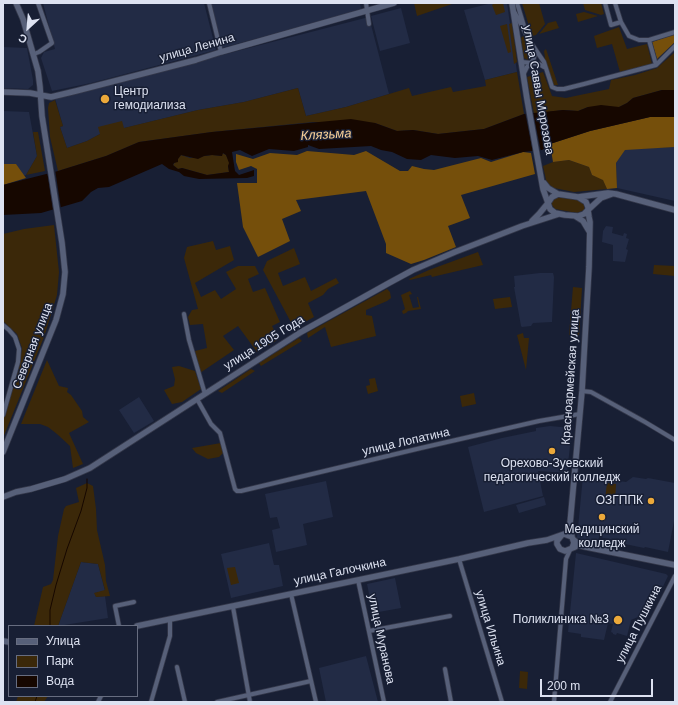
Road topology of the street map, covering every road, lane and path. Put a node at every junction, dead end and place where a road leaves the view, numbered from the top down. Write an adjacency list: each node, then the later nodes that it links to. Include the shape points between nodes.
1 (38, 3): 20 (street, via 52,43)
2 (209, 3): 19 (street)
3 (366, 3): 11 (street)
4 (394, 3): 11 (street, улица Ленина)
5 (512, 3): 10 (street, улица Саввы Морозова)
6 (517, 3): 15 (street)
7 (605, 3): 12 (street, via 611,25)
8 (615, 3): 12 (street)
9 (17, 5): 20 (street, Северная улица)
10 (513, 10): 15 (street); 21 (street, улица Саввы Морозова)
11 (368, 11): 13 (street); 19 (street, улица Ленина)
12 (621, 22): 16 (street, via 629,36)
13 (369, 24)
14 (675, 32): 16 (street)
15 (527, 34): 18 (street)
16 (649, 40): 23 (street)
17 (675, 46): 23 (street)
18 (535, 50): 22 (street); 24 (street)
19 (221, 52): 27 (street, улица Ленина, via 51,97)
20 (34, 54): 27 (street, Северная улица)
21 (522, 62): 22 (street); 25 (street, улица Саввы Морозова)
22 (531, 64): 24 (street, via 542,65); 25 (street, via 525,69)
23 (656, 65): 24 (street, via 564,89 552,87)
24 (547, 71)
25 (524, 78): 28 (street, улица Саввы Морозова)
26 (3, 92): 27 (street, улица Ленина)
27 (40, 94): 47 (street, Северная улица, via 65,272 64,283 50,337)
28 (542, 181): 29 (street); 32 (street, улица Саввы Морозова)
29 (558, 194): 31 (street); 32 (street)
30 (612, 194): 31 (street); 33 (street, via 601,198); 34 (street)
31 (578, 197): 33 (street, via 586,202)
32 (548, 203): 35 (street, via 552,211); 37 (street)
33 (588, 210): 36 (street, via 582,215); 38 (street, Красноармейская улица)
34 (675, 210)
35 (558, 214): 36 (street); 37 (street, улица 1905 Года)
36 (574, 216): 38 (street, via 583,221)
37 (530, 223): 42 (street, улица 1905 Года, via 435,261 389,283 301,332)
38 (590, 232): 41 (street, Красноармейская улица)
39 (184, 314): 42 (street)
40 (3, 325): 44 (street, Северная улица, via 15,337 19,349 18,362)
41 (582, 391): 45 (street, Красноармейская улица); 46 (street, via 591,392)
42 (205, 394): 43 (street, улица 1905 Года)
43 (197, 399): 45 (street, улица Лопатина, via 211,424 220,433 237,491 557,417); 49 (street, улица 1905 Года, via 90,468 65,479)
44 (3, 414)
45 (580, 414): 51 (street, Красноармейская улица)
46 (675, 440)
47 (3, 452)
48 (3, 492): 49 (street, улица 1905 Года)
49 (16, 492): 50 (street, улица 1905 Года)
50 (3, 497)
51 (570, 524): 52 (street); 53 (street)
52 (563, 535): 53 (street); 54 (street, улица Галочкина); 56 (street, via 557,541)
53 (573, 538): 55 (street); 57 (street)
54 (547, 540): 56 (street); 58 (street, улица Галочкина)
55 (581, 546): 57 (street); 60 (street)
56 (561, 549): 57 (street); 59 (street)
57 (571, 549): 59 (street)
58 (459, 560): 62 (street, улица Галочкина); 82 (street, улица Ильина)
59 (566, 560): 83 (street)
60 (675, 565)
61 (675, 576): 84 (street, улица Пушкина)
62 (358, 580): 63 (street, улица Галочкина); 70 (street, улица Муранова)
63 (291, 594): 65 (street, улица Галочкина); 73 (street)
64 (134, 602): 68 (street, via 115,606)
65 (233, 607): 67 (street, улица Галочкина); 74 (street)
66 (450, 616): 70 (street)
67 (170, 620): 69 (street, улица Галочкина); 75 (street, via 170,636)
68 (119, 625)
69 (138, 626)
70 (369, 631): 80 (street, улица Муранова)
71 (177, 667): 76 (street)
72 (445, 669): 81 (street)
73 (311, 681): 74 (street); 79 (street)
74 (249, 695): 77 (street); 78 (street)
75 (151, 702)
76 (186, 702)
77 (217, 702)
78 (250, 702)
79 (316, 702)
80 (384, 702)
81 (451, 702)
82 (502, 702)
83 (554, 702)
84 (610, 702)

